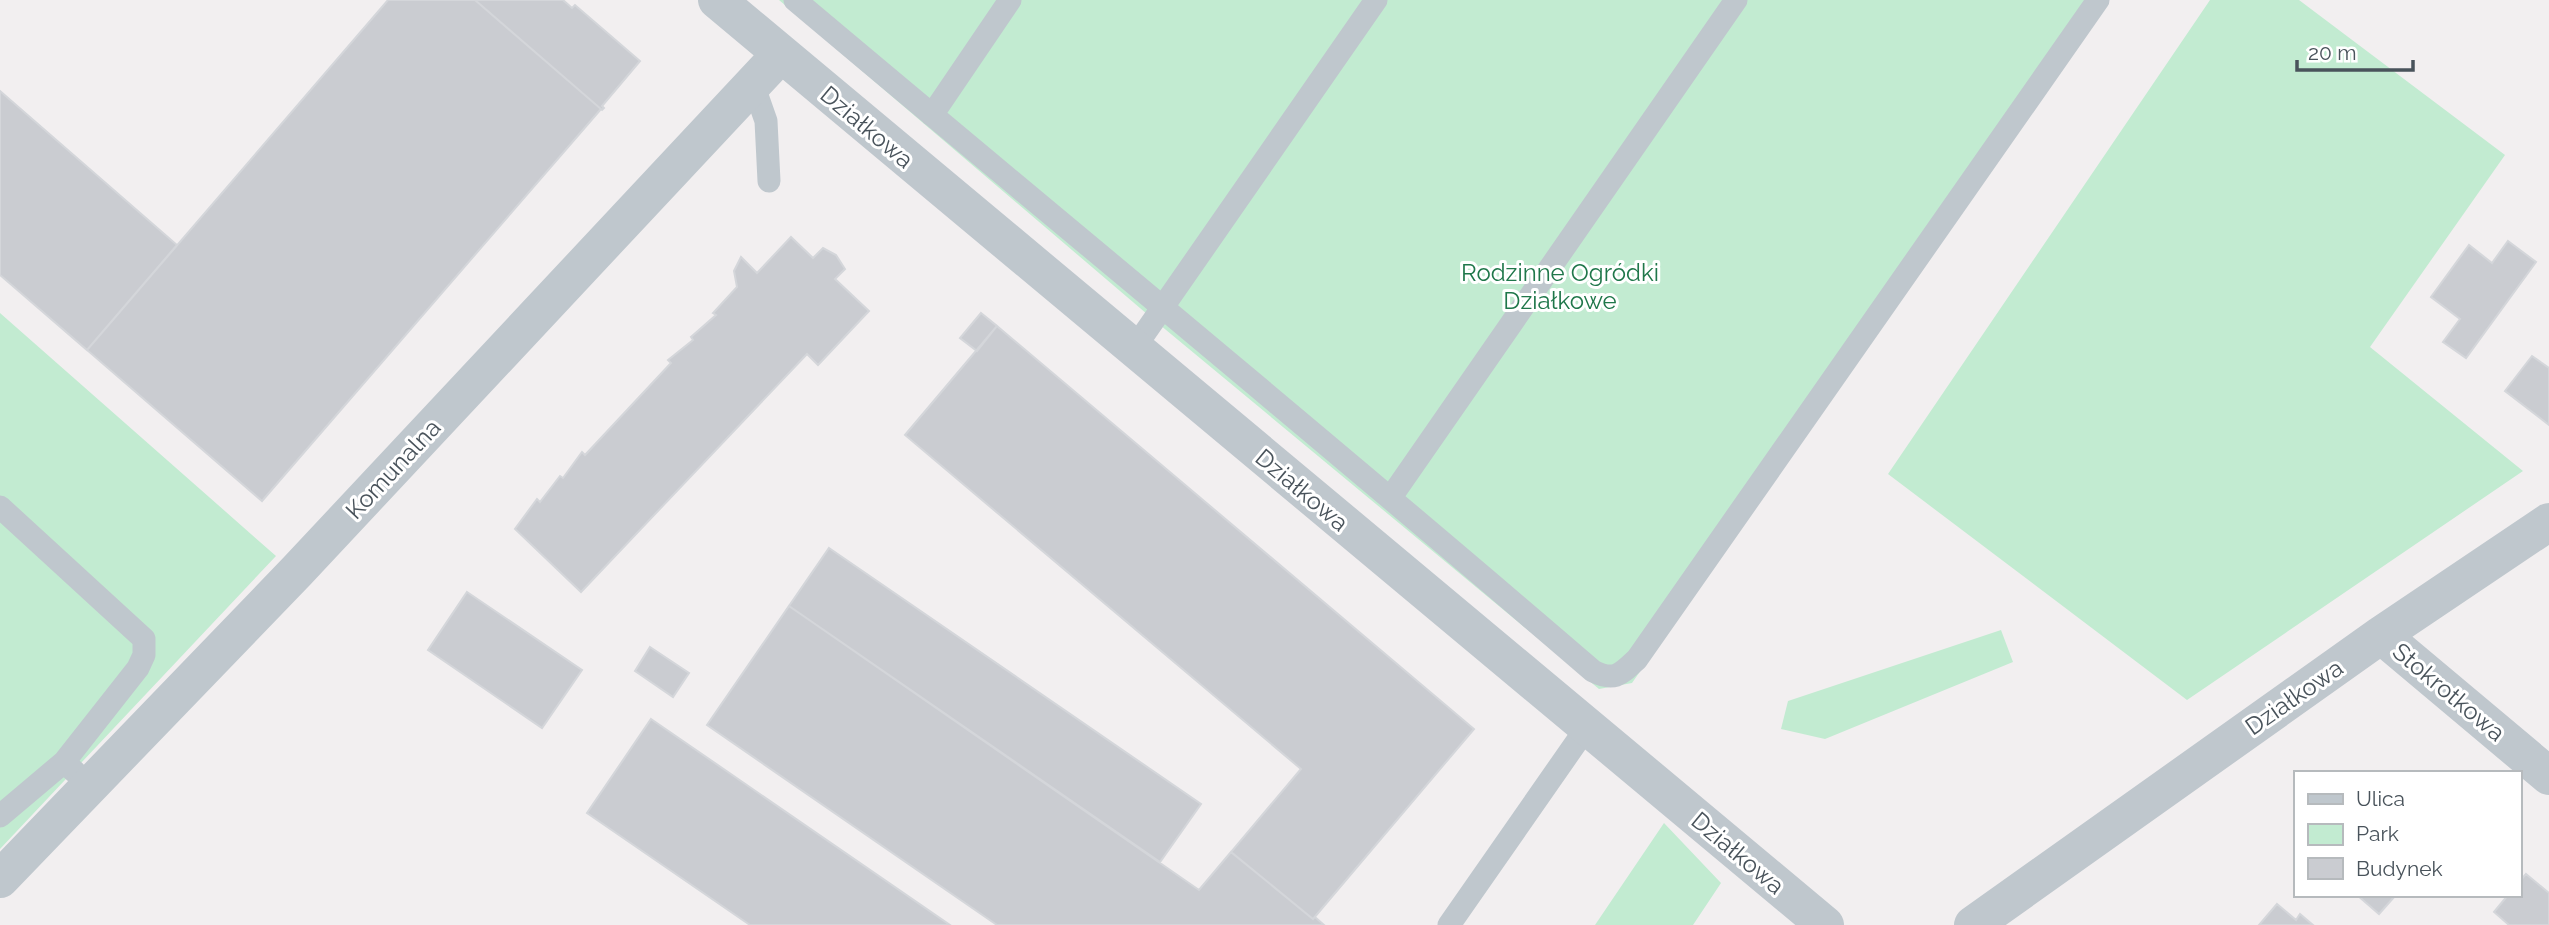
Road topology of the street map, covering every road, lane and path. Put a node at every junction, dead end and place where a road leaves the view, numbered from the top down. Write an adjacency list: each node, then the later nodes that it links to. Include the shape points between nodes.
1 (718, 0): 7 (street, Działkowa)
2 (795, 0): 9 (lane)
3 (1010, 0): 9 (lane)
4 (1376, 0): 11 (lane)
5 (1736, 0): 13 (lane)
6 (2098, 0): 13 (lane, via 1637,659 1620,675 1606,677 1593,671)
7 (780, 55): 8 (street, Komunalna); 12 (street, Działkowa)
8 (753, 84): 10 (lane, via 766,121); 18 (street, Komunalna, via 307,561)
9 (932, 115): 11 (lane)
10 (769, 181)
11 (1162, 308): 12 (lane); 13 (lane)
12 (1133, 350): 17 (street, Działkowa)
13 (1391, 497)
14 (0, 507): 18 (lane, via 144,639 138,668)
15 (2549, 522): 16 (street, Działkowa)
16 (2381, 635): 19 (street, Stokrotkowa); 24 (street, Działkowa)
17 (1587, 727): 22 (lane); 23 (street, Działkowa)
18 (77, 774): 20 (lane); 21 (street, Komunalna)
19 (2549, 776)
20 (0, 816)
21 (0, 879)
22 (1449, 925)
23 (1825, 925)
24 (1973, 925)

